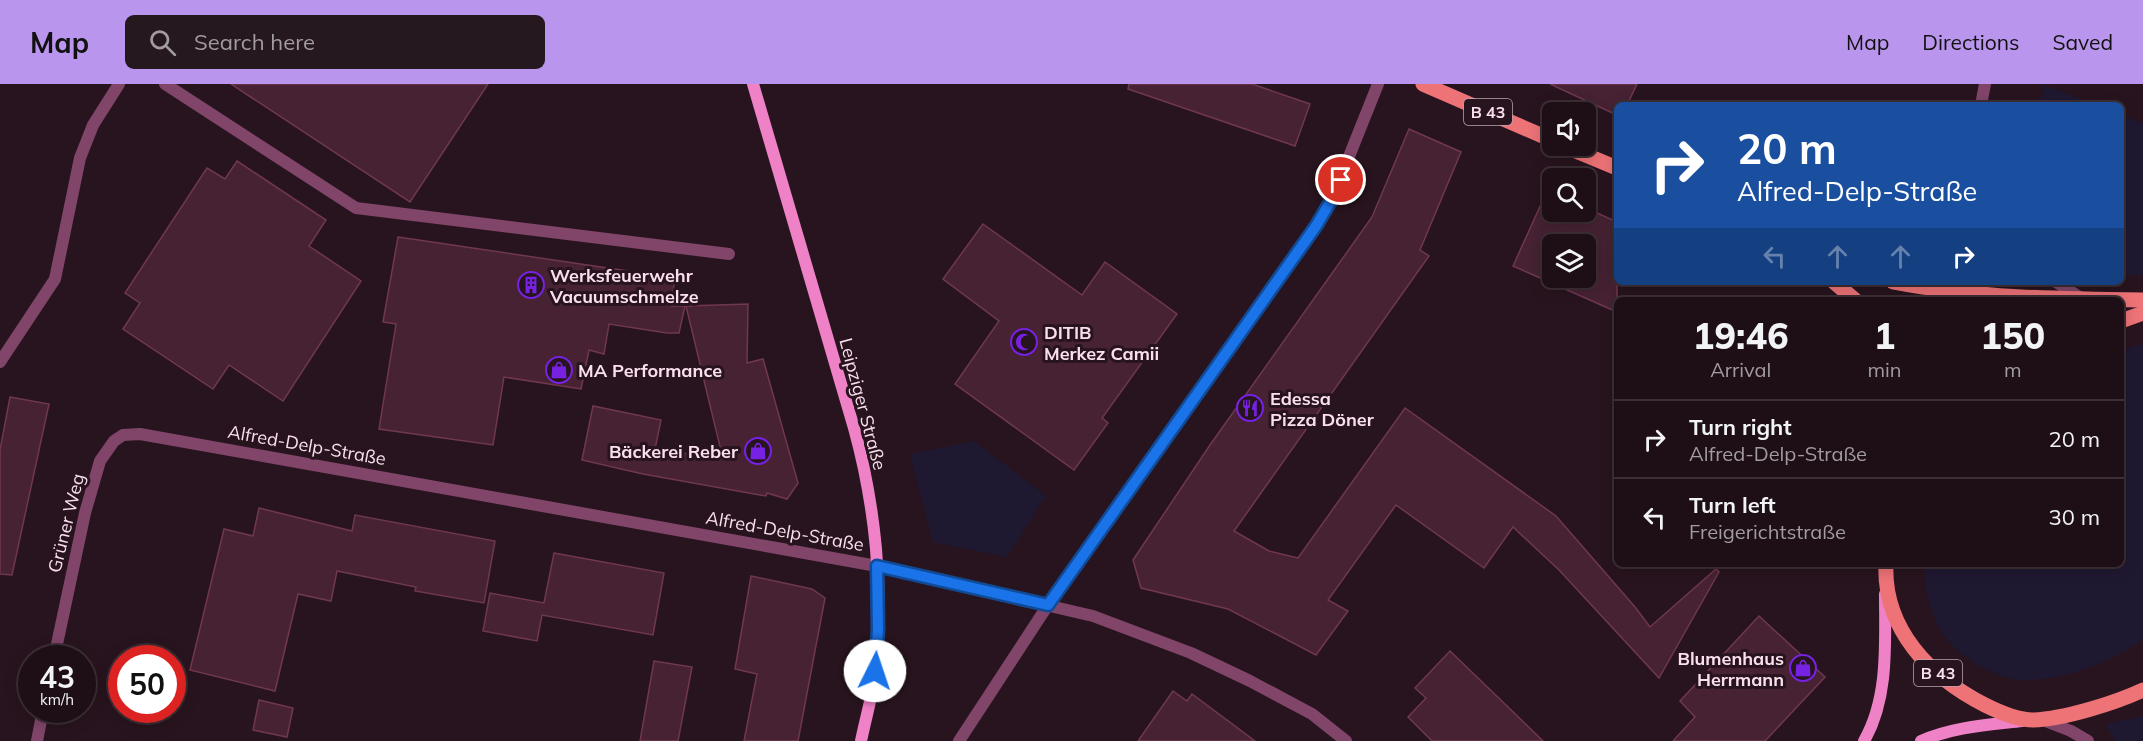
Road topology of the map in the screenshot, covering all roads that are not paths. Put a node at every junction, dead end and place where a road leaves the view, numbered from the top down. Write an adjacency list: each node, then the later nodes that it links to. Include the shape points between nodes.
1 (119, 84): 23 (street, via 93,125 80,158 55,279)
2 (165, 84): 12 (street, via 356,208)
3 (753, 84): 25 (main road, Leipziger Straße, via 859,445)
4 (1378, 84): 28 (street, via 1332,199 1316,226)
5 (1423, 84): 9 (main road, B 43)
6 (1986, 84): 7 (street); 8 (street)
7 (1982, 102)
8 (1987, 102)
9 (1542, 136)
10 (1588, 156): 11 (main road)
11 (1614, 167)
12 (729, 254)
13 (1838, 285): 16 (main road)
14 (2061, 285): 18 (street)
15 (1940, 286): 17 (main road, via 1974,294)
16 (1852, 297)
17 (2054, 297)
18 (2079, 297)
19 (2124, 299): 20 (main road)
20 (2143, 300)
21 (2143, 314): 22 (main road)
22 (2124, 320)
23 (0, 362)
24 (190, 442): 25 (street, Alfred-Delp-Straße); 29 (street, Grüner Weg, via 123,435 100,461)
25 (877, 566): 28 (street, Alfred-Delp-Straße); 34 (main road, Leipziger Straße, via 875,671)
26 (1886, 567): 27 (main road, B 43)
27 (1885, 584): 31 (main road, B 43, via 1899,627 1924,661 1977,700 2003,713); 37 (main road, via 1881,700)
28 (1048, 605): 35 (street); 36 (street, Alfred-Delp-Straße, via 1093,616 1201,658 1312,714)
29 (57, 645)
30 (2143, 690): 31 (main road, B 43, via 2081,711)
31 (2035, 719): 38 (main road, via 1963,728); 39 (street)
32 (40, 723): 33 (street)
33 (37, 741)
34 (861, 741)
35 (959, 741)
36 (1346, 741)
37 (1864, 741)
38 (1921, 741)
39 (2088, 741)

